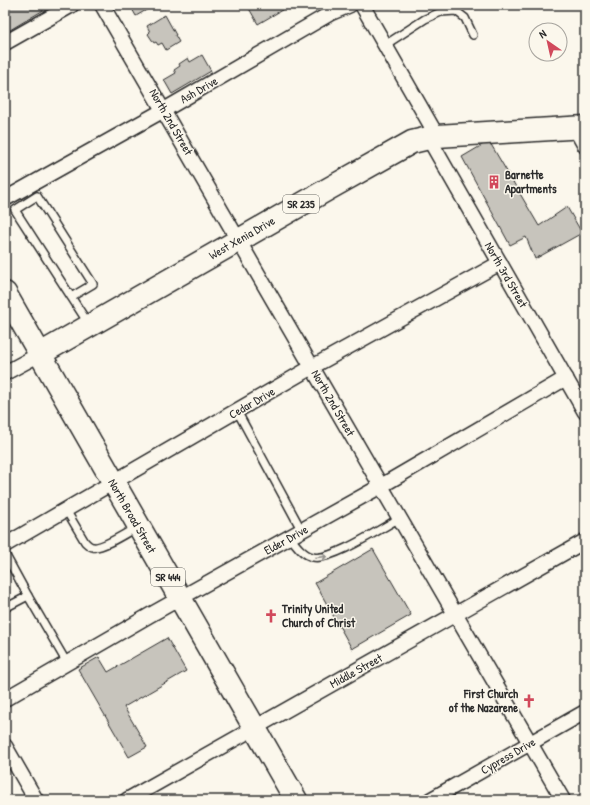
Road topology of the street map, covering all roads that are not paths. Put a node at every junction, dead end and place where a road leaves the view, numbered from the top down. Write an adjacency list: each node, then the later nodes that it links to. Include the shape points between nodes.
1 (72, 5): 6 (street)
2 (102, 5): 8 (street, North 2nd Street)
3 (350, 5): 8 (street, Ash Drive, via 331,13)
4 (362, 5): 7 (street, North 3rd Street)
5 (473, 35): 7 (lane, via 464,18 456,11 441,12 425,19)
6 (5, 43)
7 (385, 45): 10 (street, North 3rd Street)
8 (164, 110): 11 (street, Ash Drive); 13 (street, North 2nd Street)
9 (582, 133): 10 (main road, West Xenia Drive / SR 235)
10 (432, 137): 13 (main road, West Xenia Drive / SR 235, via 400,148); 14 (street, North 3rd Street)
11 (6, 198): 12 (lane)
12 (15, 210): 16 (lane); 16 (lane, via 37,196 93,284)
13 (239, 240): 17 (main road, West Xenia Drive / SR 235); 19 (street, North 2nd Street)
14 (500, 263): 19 (street, Cedar Drive); 21 (street, North 3rd Street)
15 (5, 293): 18 (main road, North Broad Street)
16 (72, 297): 17 (lane)
17 (90, 325): 18 (main road, West Xenia Drive / SR 235)
18 (40, 354): 20 (street, West Xenia Drive); 24 (main road, North Broad Street / SR 444)
19 (312, 367): 22 (street, Cedar Drive); 25 (street, North 2nd Street)
20 (5, 373)
21 (566, 378): 23 (street, North 3rd Street); 25 (street, Elder Drive)
22 (237, 411): 24 (street, Cedar Drive); 29 (lane)
23 (585, 412)
24 (114, 483): 26 (street, Cedar Drive); 28 (main road, North Broad Street / SR 444)
25 (381, 486): 27 (street, North 2nd Street); 29 (street, Elder Drive)
26 (66, 510): 28 (lane, via 85,542 94,548); 31 (street, Cedar Drive)
27 (400, 518): 29 (lane, one-way to 27, via 298,547 311,557 319,558 329,556); 36 (street, North 2nd Street)
28 (138, 527): 34 (main road, North Broad Street / SR 444)
29 (296, 534): 34 (street, Elder Drive)
30 (585, 541): 36 (street, Middle Street)
31 (5, 545)
32 (5, 554): 33 (lane)
33 (28, 596): 35 (lane); 37 (lane)
34 (181, 598): 37 (street, Elder Drive); 40 (main road, North Broad Street / SR 444)
35 (5, 608)
36 (455, 615): 40 (street, Middle Street); 41 (street, North 2nd Street)
37 (67, 663): 38 (street, Elder Drive)
38 (5, 699)
39 (585, 712): 41 (street, Cypress Drive)
40 (255, 728): 44 (street, Middle Street); 45 (main road, North Broad Street / SR 444)
41 (529, 744): 46 (street, Cypress Drive); 47 (street, North 2nd Street)
42 (5, 746): 43 (street)
43 (36, 800)
44 (127, 800)
45 (296, 800)
46 (430, 800)
47 (563, 800)

